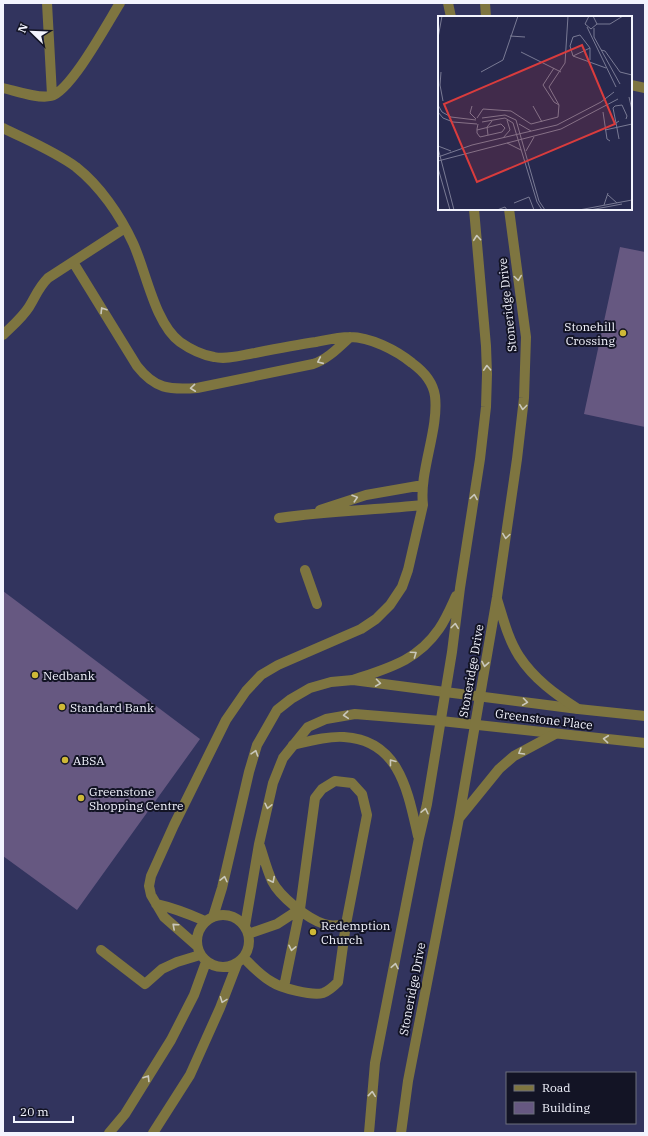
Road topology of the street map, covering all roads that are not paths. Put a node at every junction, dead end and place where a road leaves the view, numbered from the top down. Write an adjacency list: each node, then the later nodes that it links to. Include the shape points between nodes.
1 (47, 3): 10 (street)
2 (120, 3): 10 (street, via 76,73 61,90)
3 (448, 3): 5 (street)
4 (484, 3): 6 (street)
5 (451, 16)
6 (486, 16)
7 (632, 86): 9 (street)
8 (3, 88): 10 (street, via 43,96)
9 (645, 88)
10 (52, 95)
11 (3, 128): 14 (street, via 76,168 98,189)
12 (474, 210): 23 (street, Stoneridge Drive, one-way to 12, via 486,407 486,353)
13 (509, 210): 24 (street, Stoneridge Drive, one-way to 24, via 526,337 524,398)
14 (125, 228): 15 (street); 17 (street, via 134,245 152,298 168,330 178,341 196,352 215,358 235,357)
15 (73, 262): 16 (street, via 39,287 24,313); 17 (street, one-way to 15, via 328,357 313,364 197,388 161,386 145,376 137,366)
16 (3, 335)
17 (350, 336): 18 (street, via 391,349 422,370 431,383 435,395 435,410)
18 (423, 485): 19 (street); 20 (street, one-way to 18, via 366,495)
19 (422, 505): 20 (street); 39 (street, via 408,570 402,587 390,605 362,629 278,665 261,675 246,691 226,720 151,876 149,886)
20 (304, 515): 21 (street)
21 (279, 518)
22 (305, 570): 25 (street)
23 (460, 588): 26 (street, one-way to 23, via 403,662 418,653 440,628); 27 (street, Stoneridge Drive, one-way to 23)
24 (497, 597): 28 (street, Stoneridge Drive, one-way to 28); 29 (street, via 505,624 519,655 545,685)
25 (317, 604)
26 (353, 680): 27 (street, Greenstone Place, one-way to 27); 41 (street, one-way to 26, via 222,888 249,772 257,746 269,722 277,710 310,688 331,682)
27 (445, 692): 28 (street, Greenstone Place); 31 (street, Stoneridge Drive)
28 (480, 696): 29 (street, Greenstone Place, one-way to 29); 32 (street, Stoneridge Drive)
29 (578, 709): 30 (street, Greenstone Place)
30 (645, 716)
31 (441, 721): 32 (street, Greenstone Place); 35 (street, Greenstone Place, one-way to 35, via 355,714 339,716 308,728); 37 (street, Stoneridge Drive, one-way to 31)
32 (475, 724): 33 (street, Greenstone Place); 36 (street, Stoneridge Drive)
33 (555, 734): 34 (street, Greenstone Place, one-way to 33); 36 (street, one-way to 36, via 514,756 499,769)
34 (645, 743)
35 (293, 745): 37 (street, one-way to 35, via 402,775 383,752 372,744 343,736); 38 (street, Greenstone Place, one-way to 38, via 283,758 273,783)
36 (459, 818): 51 (street, Stoneridge Drive, via 408,1081)
37 (419, 838): 50 (street, Stoneridge Drive, one-way to 37, via 376,1064)
38 (259, 844): 40 (street, one-way to 40, via 272,882 280,893); 43 (street, Greenstone Place)
39 (156, 904): 41 (street); 45 (street, one-way to 39, via 164,917)
40 (300, 909): 42 (street, via 311,919 326,925); 42 (street, via 315,798 322,789 335,781 352,783 362,794 367,815); 43 (street, via 277,924); 47 (street, one-way to 47)
41 (209, 919): 43 (street, via 222,915 231,916 239,920); 45 (street, via 200,928 197,937)
42 (346, 924): 47 (street, via 338,982 322,993 302,992)
43 (246, 930): 46 (street, via 248,951)
44 (101, 950): 45 (street, via 145,984 162,968)
45 (201, 954): 46 (street, via 213,966 221,968); 48 (street, one-way to 45, via 125,1114 171,1040 194,995)
46 (240, 961): 47 (street, via 274,984); 49 (street, one-way to 49, via 190,1075)
47 (284, 987)
48 (109, 1133)
49 (153, 1133)
50 (369, 1133)
51 (401, 1133)

